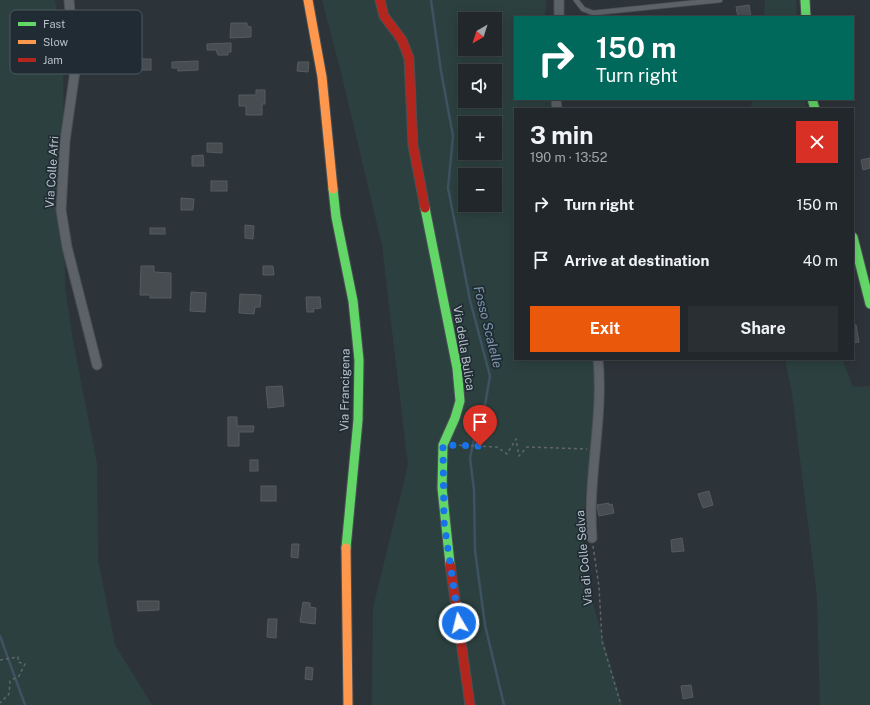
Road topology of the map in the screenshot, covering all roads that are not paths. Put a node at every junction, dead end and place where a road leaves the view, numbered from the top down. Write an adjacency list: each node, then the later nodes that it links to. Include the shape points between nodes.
1 (69, 0): 8 (street, Via Colle Afri)
2 (308, 0): 17 (street, Via Francigena, via 322,77 336,217 354,314 359,367 358,420 346,546)
3 (380, 0): 18 (street, Via della Bulica, via 384,16 402,40 409,58 414,149 456,362 460,401 443,445 444,522)
4 (559, 0): 9 (street)
5 (576, 0): 6 (lane, via 585,11 596,13)
6 (720, 0)
7 (805, 0): 10 (street)
8 (70, 10)
9 (559, 16)
10 (806, 16)
11 (75, 74): 15 (street, Via Colle Afri, via 65,141 61,217)
12 (854, 241): 13 (street)
13 (870, 304)
14 (598, 360): 16 (street, Via di Colle Selva, via 599,392 591,505)
15 (97, 365)
16 (592, 538)
17 (348, 705)
18 (470, 705)

